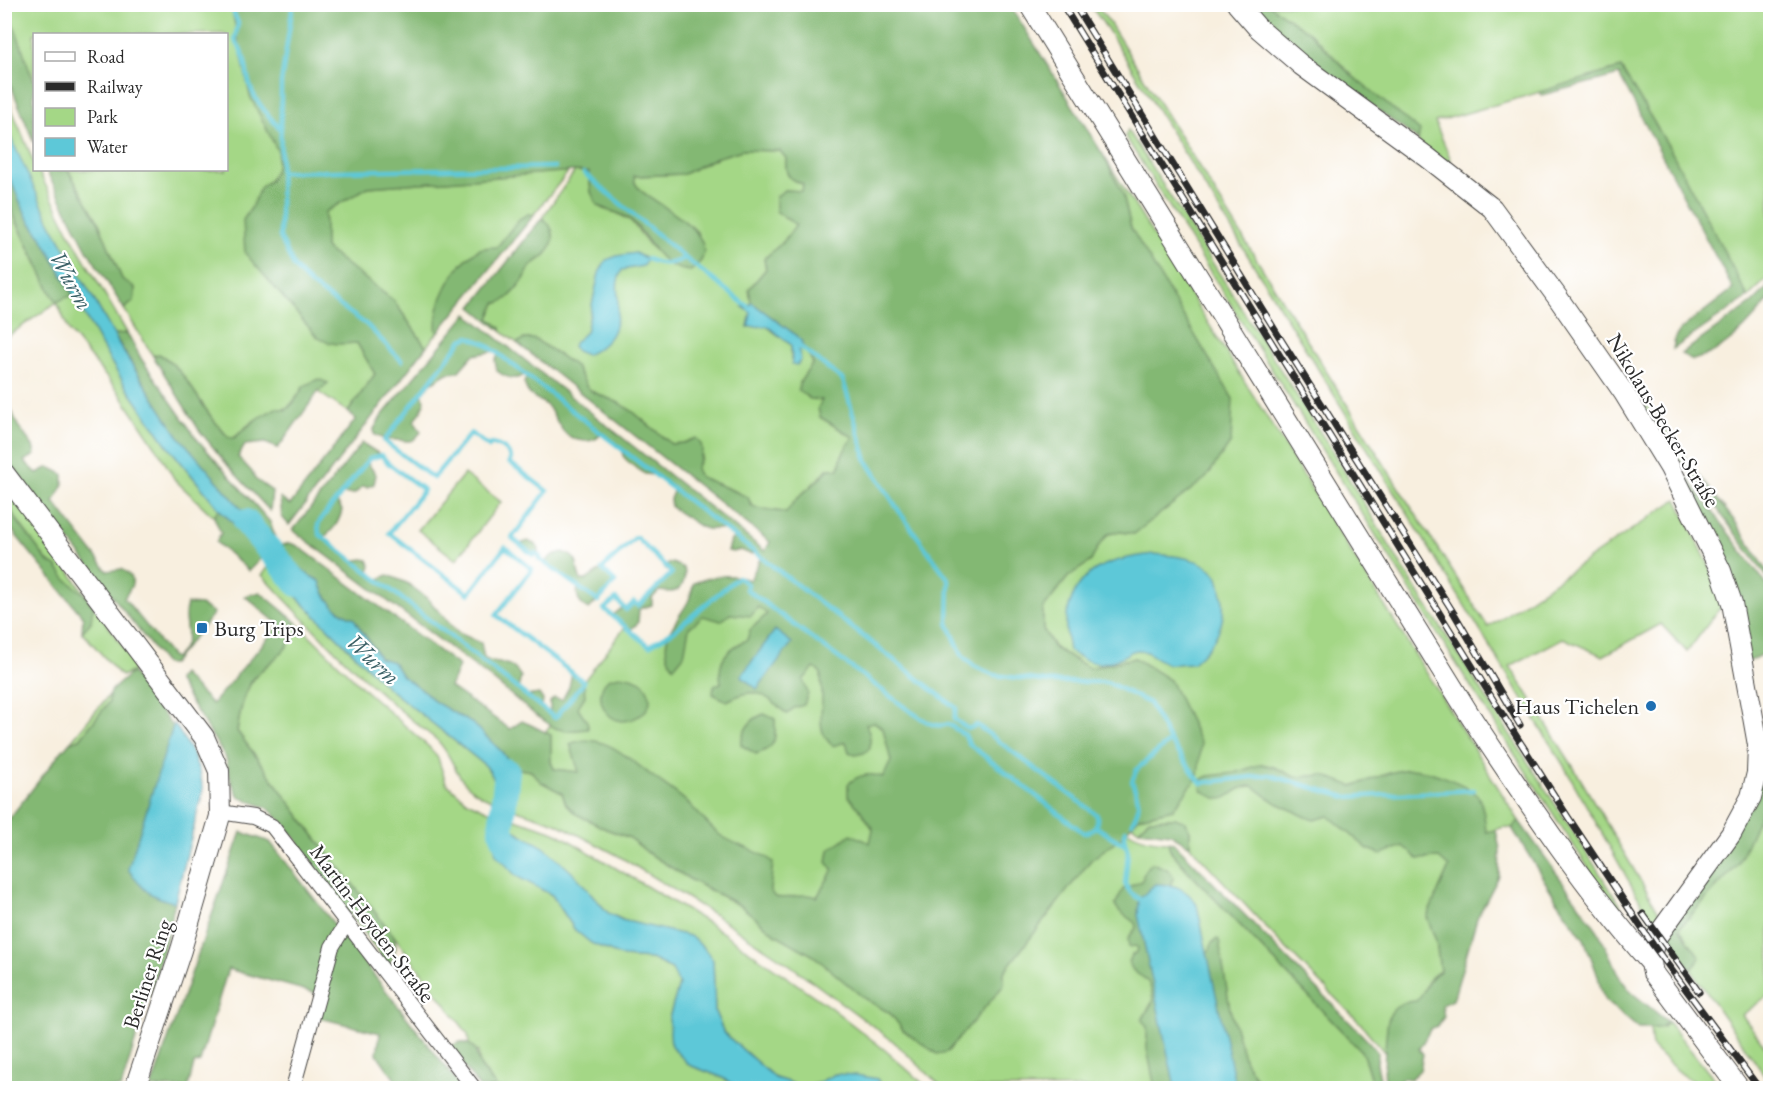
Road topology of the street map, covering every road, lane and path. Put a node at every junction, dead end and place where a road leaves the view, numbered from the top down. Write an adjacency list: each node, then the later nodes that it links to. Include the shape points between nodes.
1 (1029, 4): 6 (main road, via 1471,717 1548,833)
2 (1237, 4): 6 (main road, Nikolaus-Becker-Straße, via 1301,65 1492,208 1624,393 1670,468 1721,571 1732,603 1758,745 1757,773 1741,817 1658,935)
3 (4, 472): 4 (main road, Berliner Ring, via 204,737 219,771)
4 (220, 812): 5 (street, Martin-Heyden-Straße, via 253,817 272,826); 7 (main road, Berliner Ring, via 181,950)
5 (346, 924): 8 (street, via 329,955); 9 (street, Martin-Heyden-Straße)
6 (1650, 962): 10 (main road, via 1653,974)
7 (135, 1089)
8 (293, 1089)
9 (474, 1089)
10 (1739, 1089)

